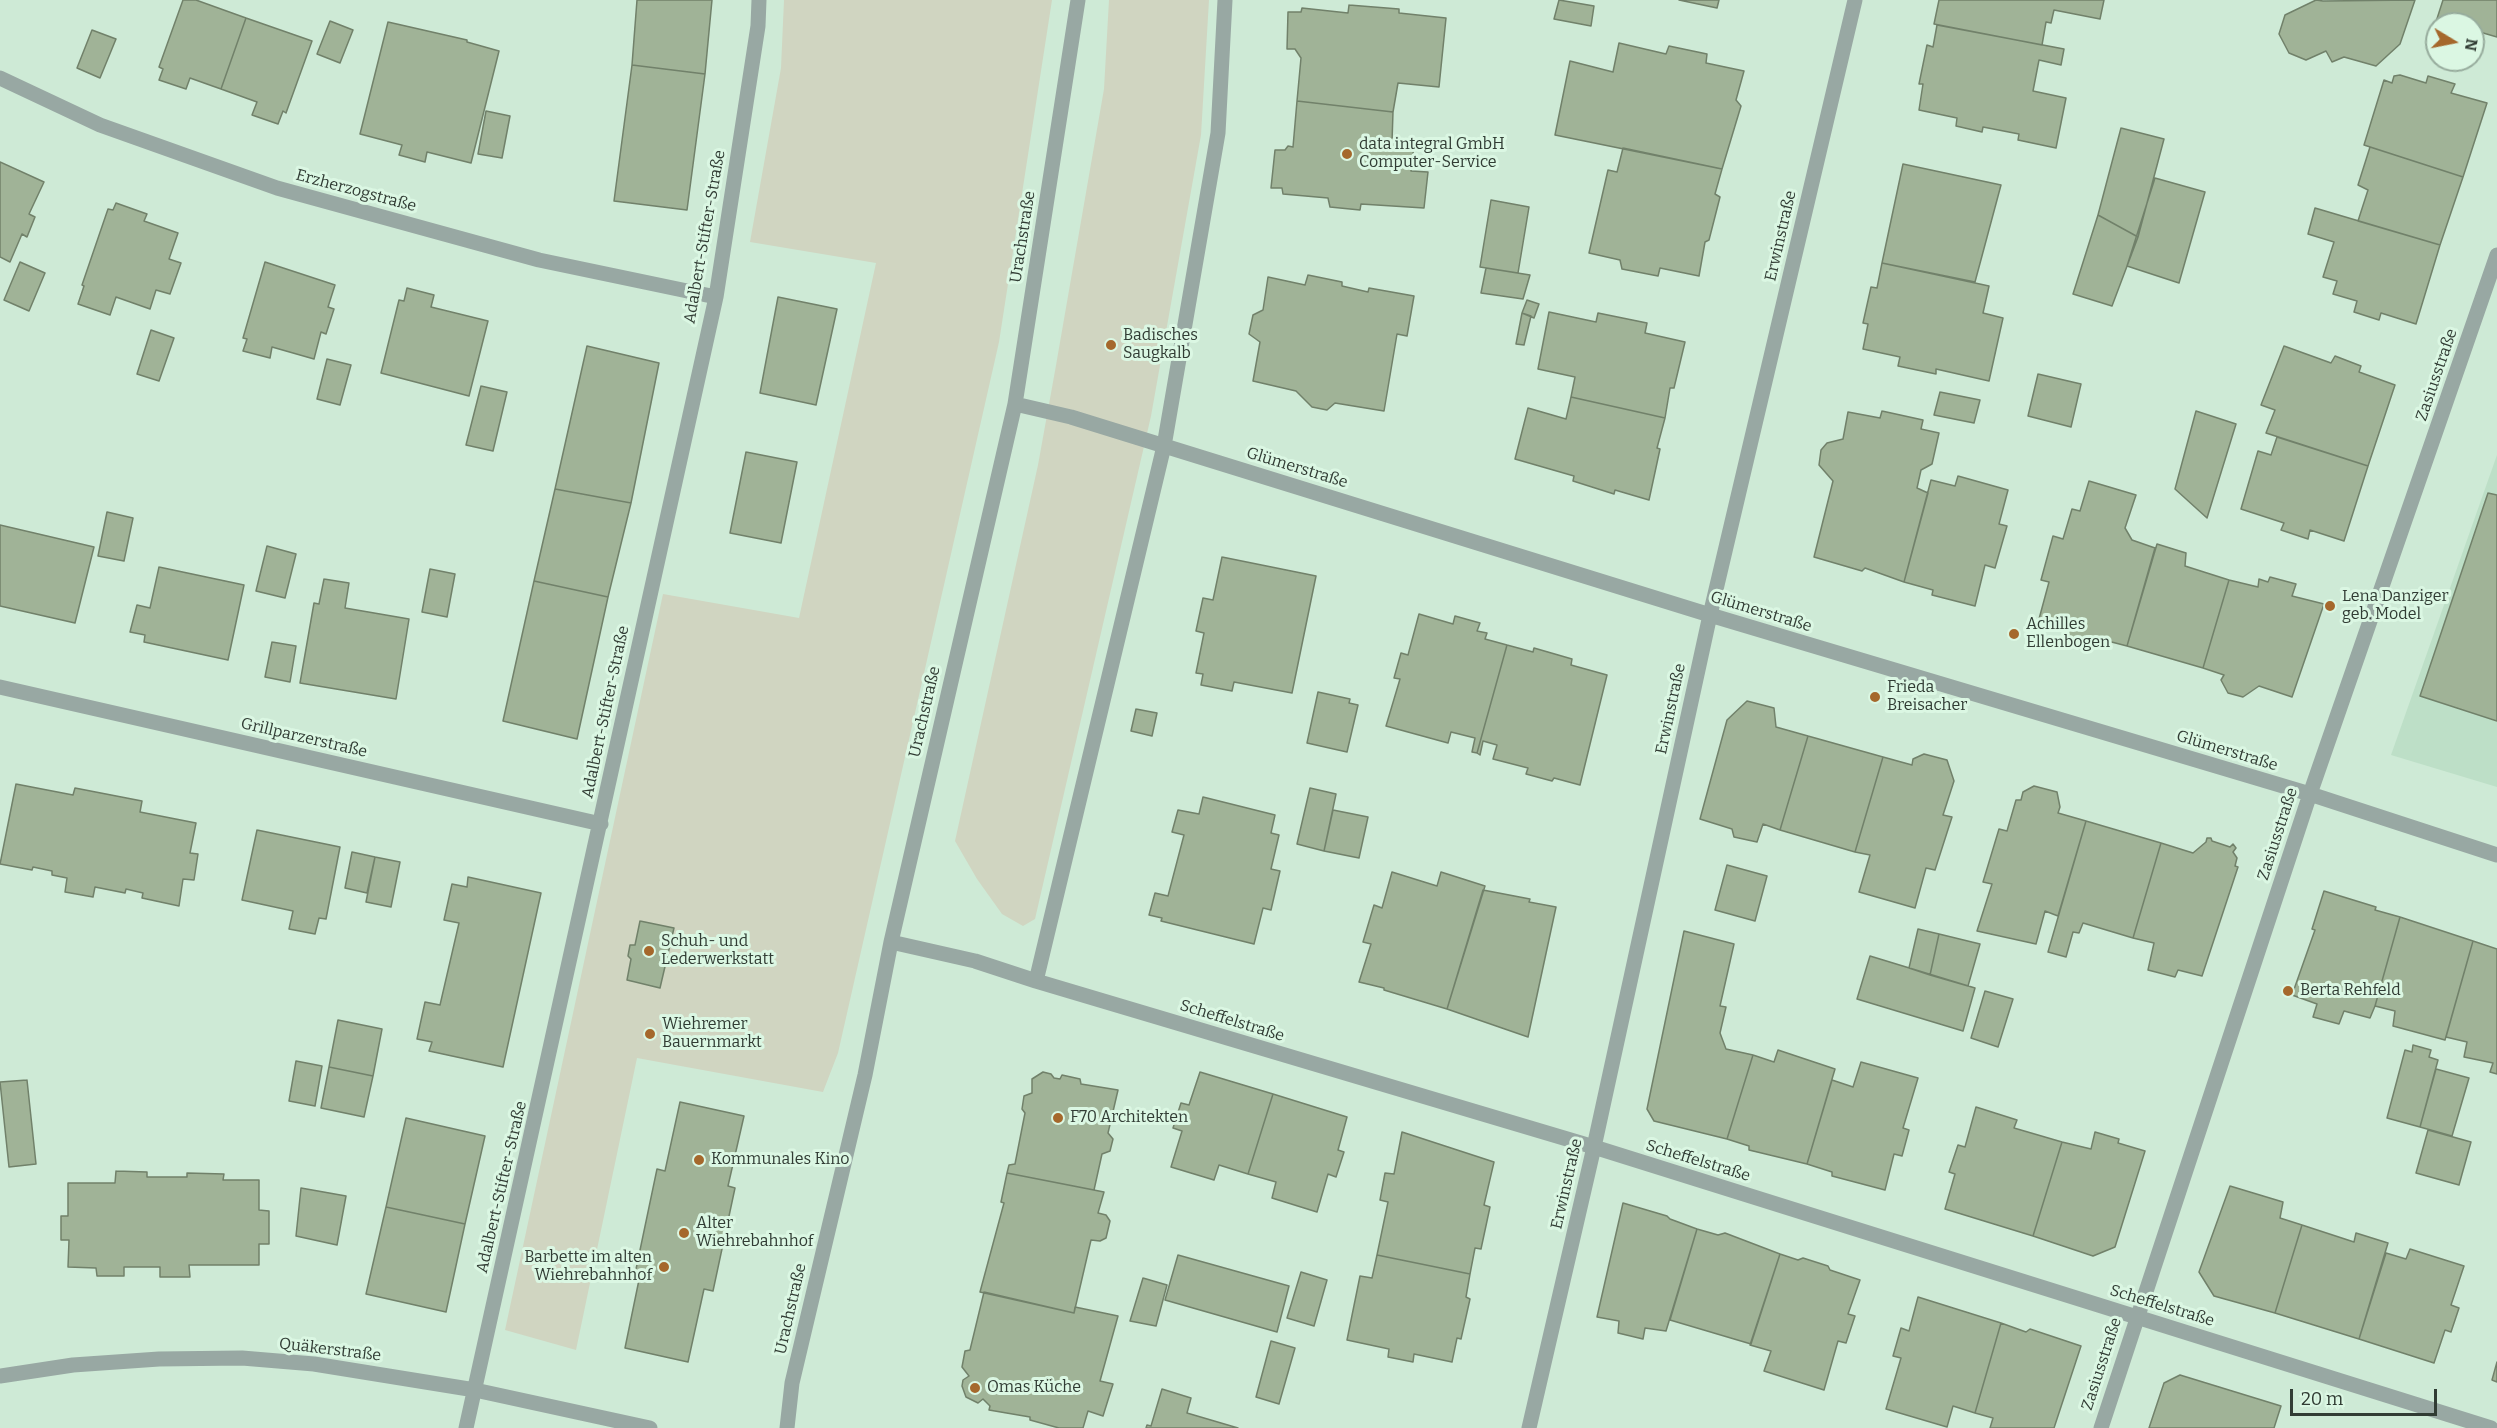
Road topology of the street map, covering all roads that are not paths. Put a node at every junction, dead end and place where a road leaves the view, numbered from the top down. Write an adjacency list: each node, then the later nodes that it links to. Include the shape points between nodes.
1 (759, 0): 7 (street, Adalbert-Stifter-Straße)
2 (1078, 0): 8 (street, Urachstraße)
3 (1226, 0): 9 (street, via 1218,133)
4 (1855, 0): 10 (street, Erwinstraße)
5 (0, 78): 7 (street, Erzherzogstraße, via 100,125 277,188 539,260)
6 (2497, 255): 12 (street, Zasiusstraße)
7 (716, 297): 13 (street, Adalbert-Stifter-Straße)
8 (1015, 404): 9 (street, Glümerstraße); 15 (street, Urachstraße)
9 (1164, 446): 10 (street, Glümerstraße); 16 (street)
10 (1710, 615): 12 (street, Glümerstraße); 17 (street, Erwinstraße)
11 (0, 687): 13 (street, Grillparzerstraße)
12 (2310, 794): 14 (street, Glümerstraße); 18 (street, Zasiusstraße)
13 (601, 824): 20 (street, Adalbert-Stifter-Straße)
14 (2497, 855)
15 (891, 942): 16 (street, Scheffelstraße, via 975,961); 23 (street, Urachstraße, via 865,1075 792,1383)
16 (1036, 981): 17 (street, Scheffelstraße)
17 (1594, 1148): 18 (street, Scheffelstraße); 24 (street, Erwinstraße)
18 (2137, 1316): 25 (street, Zasiusstraße); 26 (street, Scheffelstraße)
19 (0, 1376): 20 (street, Quäkerstraße, via 73,1365 242,1358 314,1364)
20 (475, 1390): 21 (street, Adalbert-Stifter-Straße); 22 (street, Quäkerstraße)
21 (466, 1428)
22 (650, 1428)
23 (787, 1428)
24 (1529, 1428)
25 (2100, 1428)
26 (2491, 1428)

